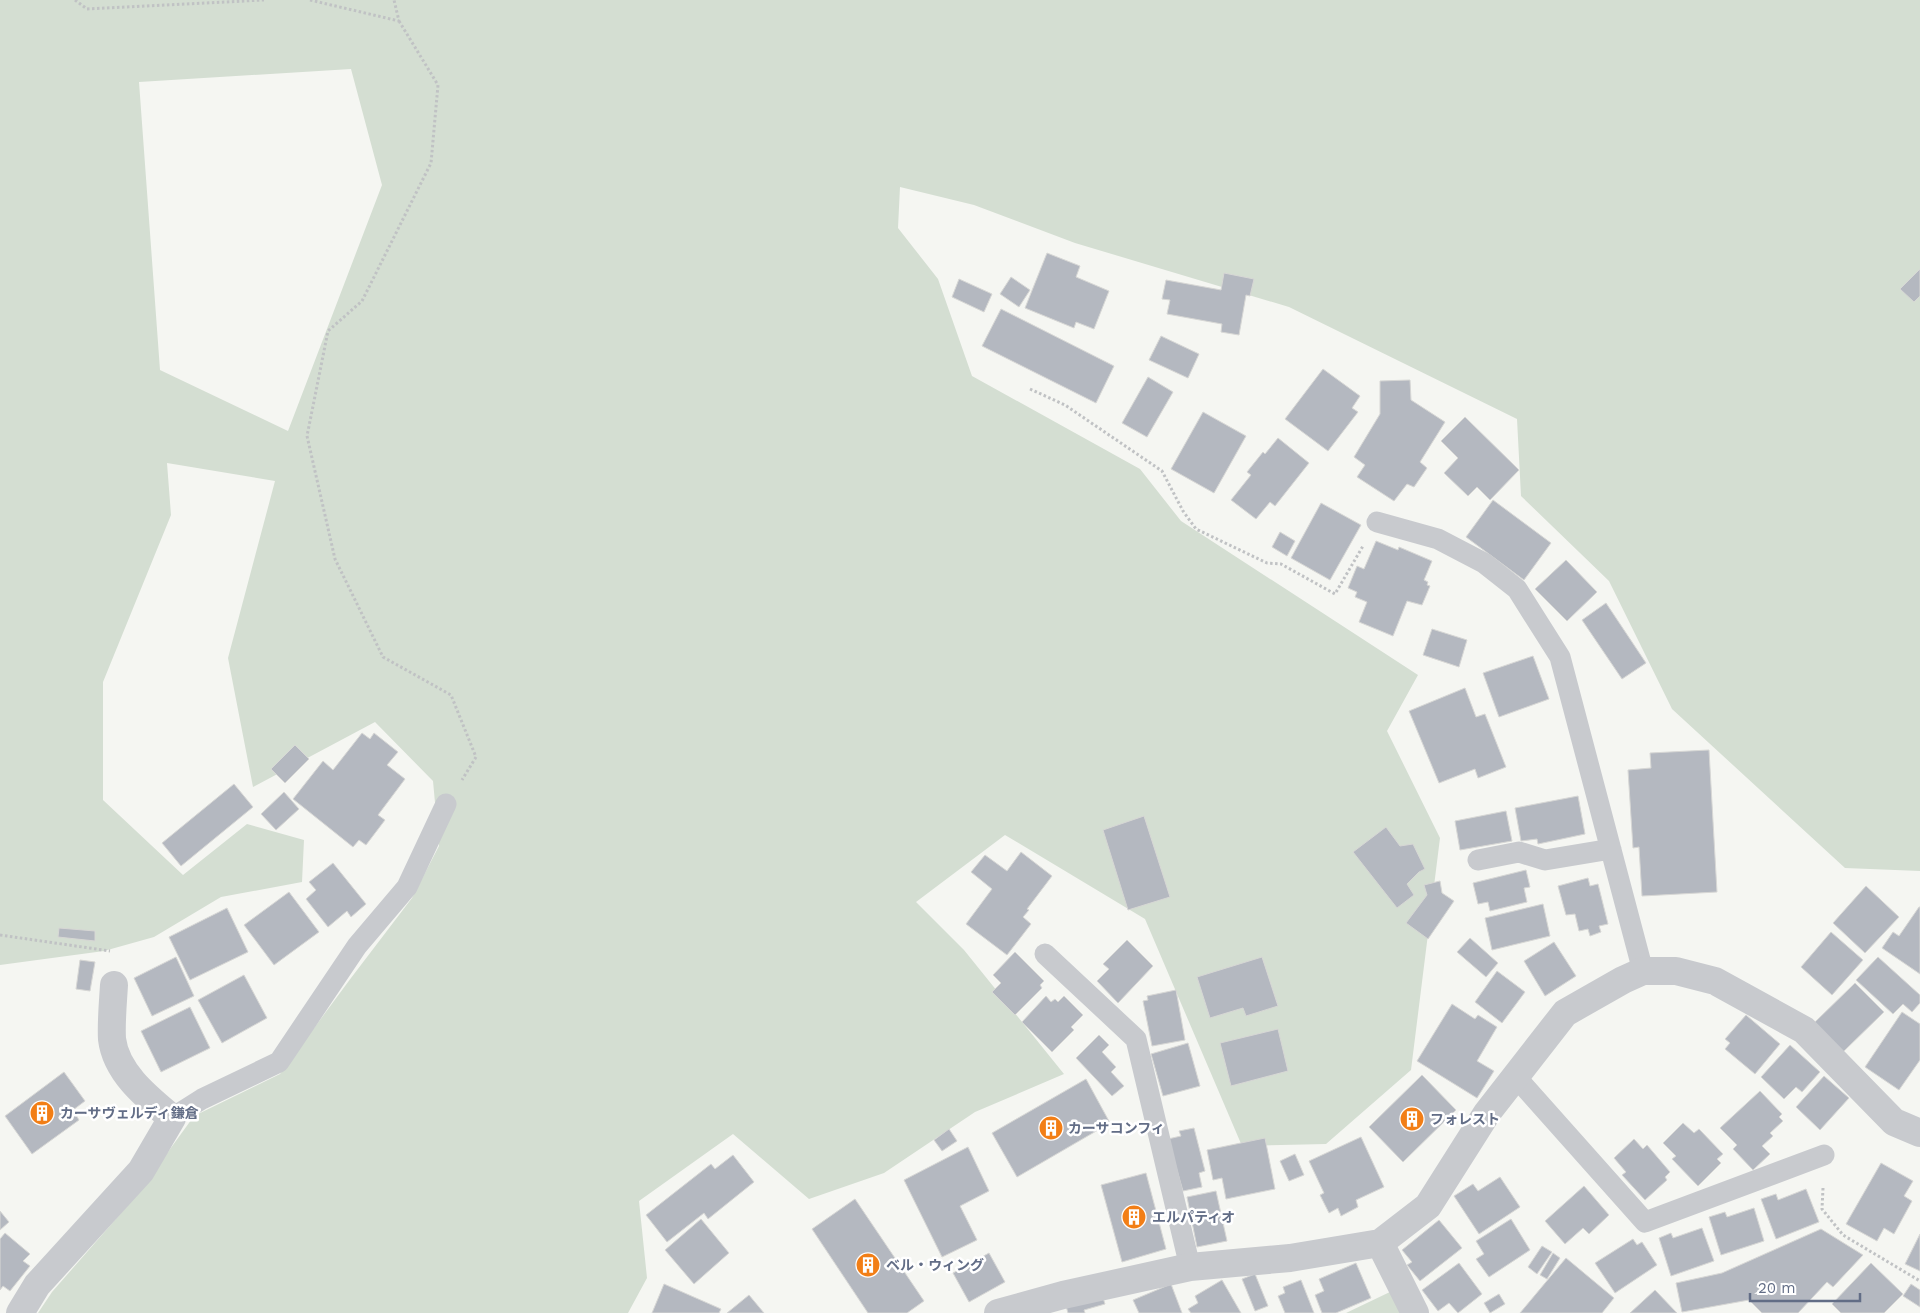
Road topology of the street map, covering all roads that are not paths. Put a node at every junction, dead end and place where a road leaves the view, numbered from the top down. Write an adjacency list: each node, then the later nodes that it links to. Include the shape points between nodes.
1 (1377, 522): 3 (lane, via 1438,539 1484,563 1517,589 1560,657)
2 (446, 804): 9 (lane, via 407,886 358,946 279,1062 202,1099)
3 (1611, 849): 4 (lane, via 1546,860 1520,852); 6 (lane)
4 (1478, 860)
5 (1045, 954): 13 (lane, via 1136,1039)
6 (1643, 971): 8 (street, via 1565,1013); 10 (street, via 1676,971 1715,981 1804,1030 1894,1122)
7 (114, 985): 9 (street, via 112,1040 119,1062 139,1089)
8 (1515, 1076): 11 (lane, via 1645,1222); 12 (street, via 1487,1113 1428,1206)
9 (172, 1118): 14 (street, via 141,1171 37,1285)
10 (1920, 1133)
11 (1824, 1156)
12 (1380, 1243): 13 (street, via 1290,1258); 16 (street)
13 (1190, 1266): 15 (street)
14 (20, 1313)
15 (998, 1313)
16 (1415, 1313)

